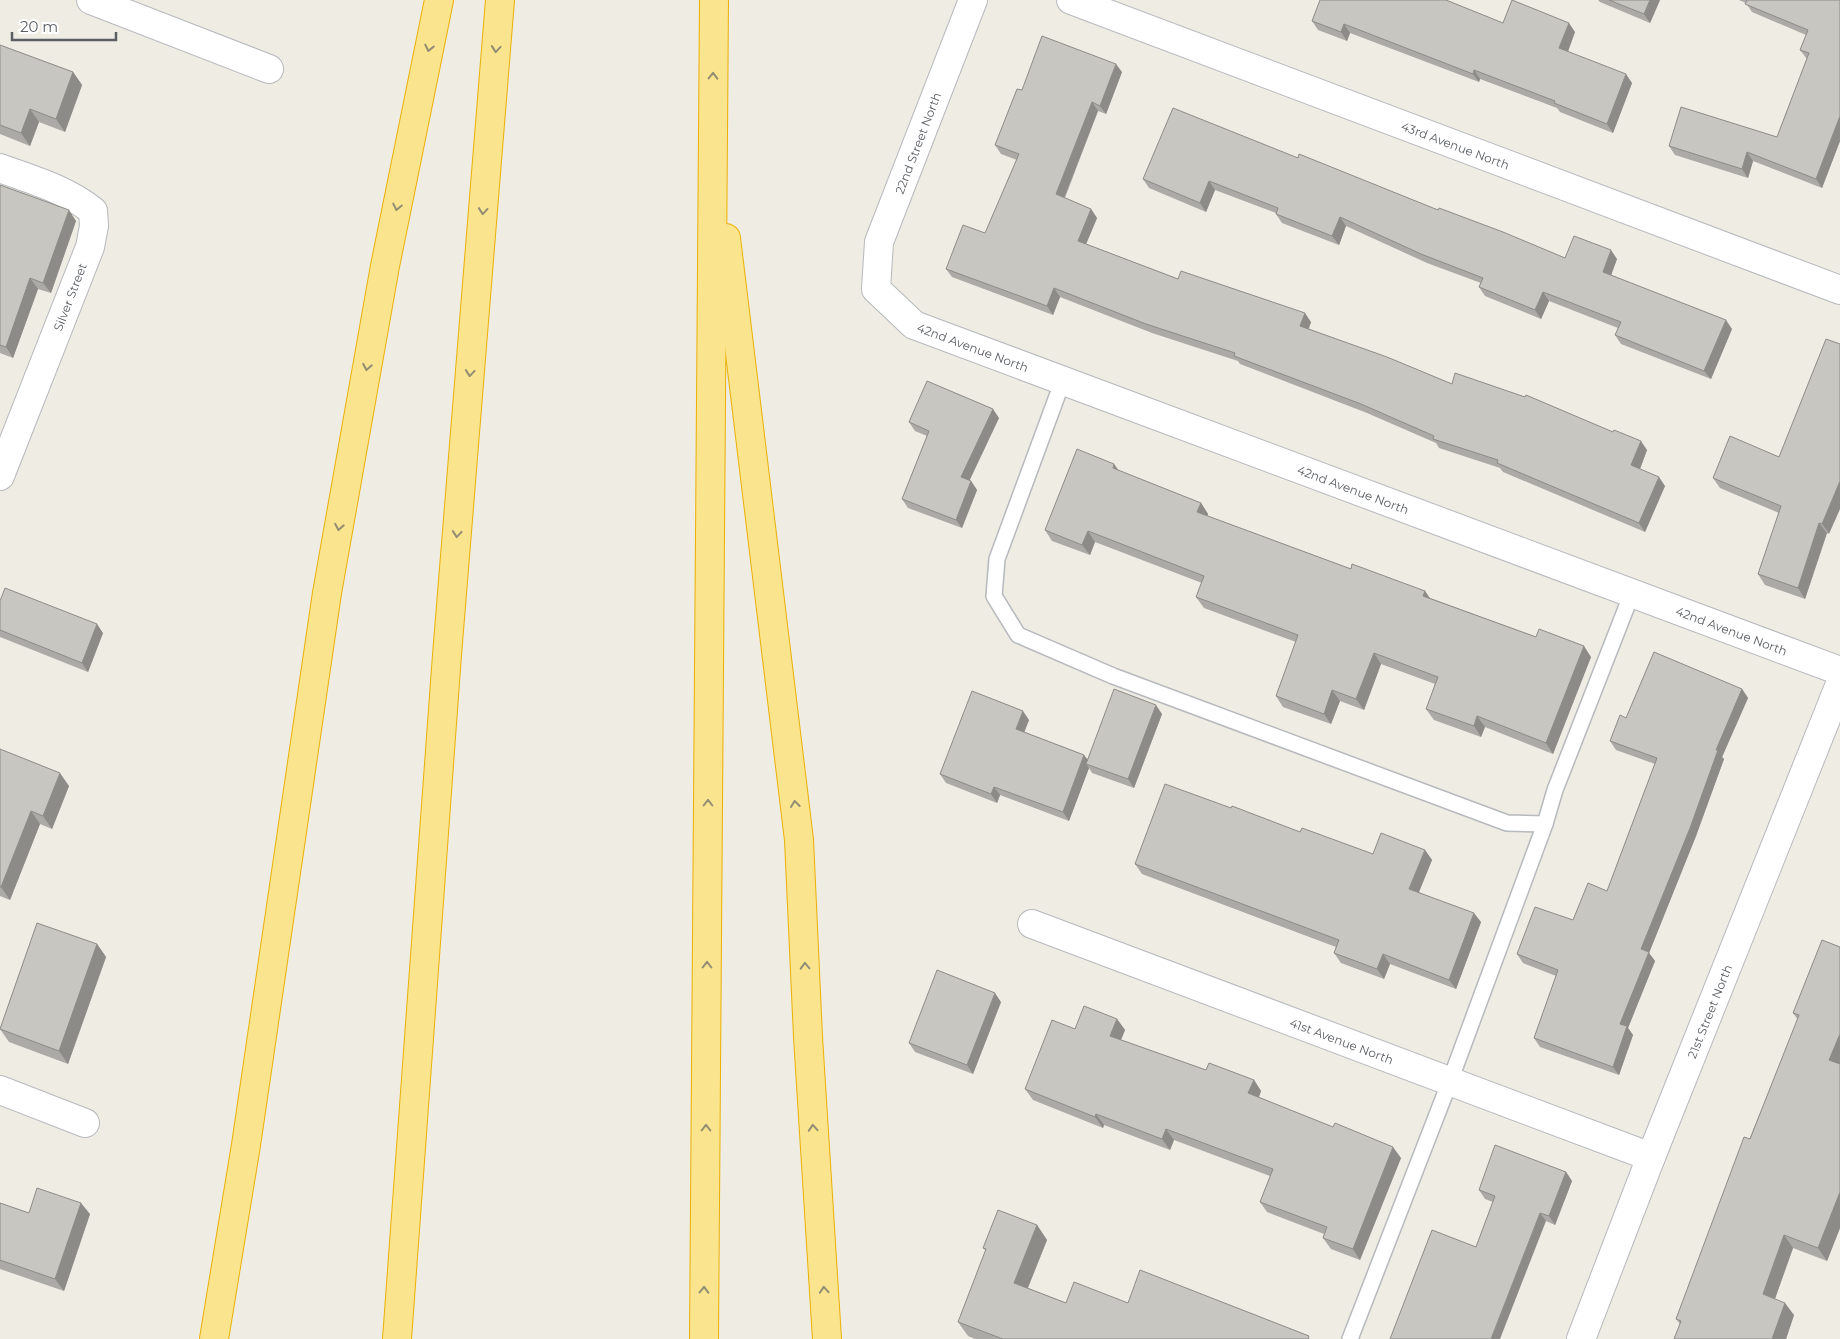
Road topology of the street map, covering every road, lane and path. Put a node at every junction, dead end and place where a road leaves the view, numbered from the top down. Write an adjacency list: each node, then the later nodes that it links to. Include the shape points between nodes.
1 (91, 0): 7 (street)
2 (439, 0): 23 (highway, one-way to 23, via 384,266 327,593 246,1145)
3 (500, 0): 24 (highway, one-way to 24)
4 (714, 0): 8 (highway, one-way to 4)
5 (973, 0): 10 (street, 22nd Street North, via 879,242)
6 (1072, 0): 11 (street, 43rd Avenue North)
7 (269, 69)
8 (712, 125): 25 (highway, one-way to 8); 26 (highway, one-way to 8, via 799,840)
9 (0, 168): 13 (street, Silver Street, via 55,188 81,202 93,211 94,226 90,247)
10 (876, 289): 12 (street, 42nd Avenue North, via 914,325)
11 (1840, 290)
12 (1064, 380): 14 (street, 42nd Avenue North); 17 (lane, via 997,559 994,596 1018,635 1113,676 1507,823)
13 (0, 476)
14 (1632, 593): 15 (street, 42nd Avenue North); 17 (lane, via 1555,790)
15 (1840, 671)
16 (1840, 684): 22 (street, 21st Street North)
17 (1545, 824): 19 (lane)
18 (1032, 924): 19 (street, 41st Avenue North)
19 (1450, 1082): 22 (street, 41st Avenue North); 27 (lane)
20 (0, 1090): 21 (street)
21 (85, 1122)
22 (1651, 1157): 28 (street, 21st Street North)
23 (214, 1339)
24 (397, 1339)
25 (704, 1339)
26 (826, 1339)
27 (1350, 1339)
28 (1581, 1339)

